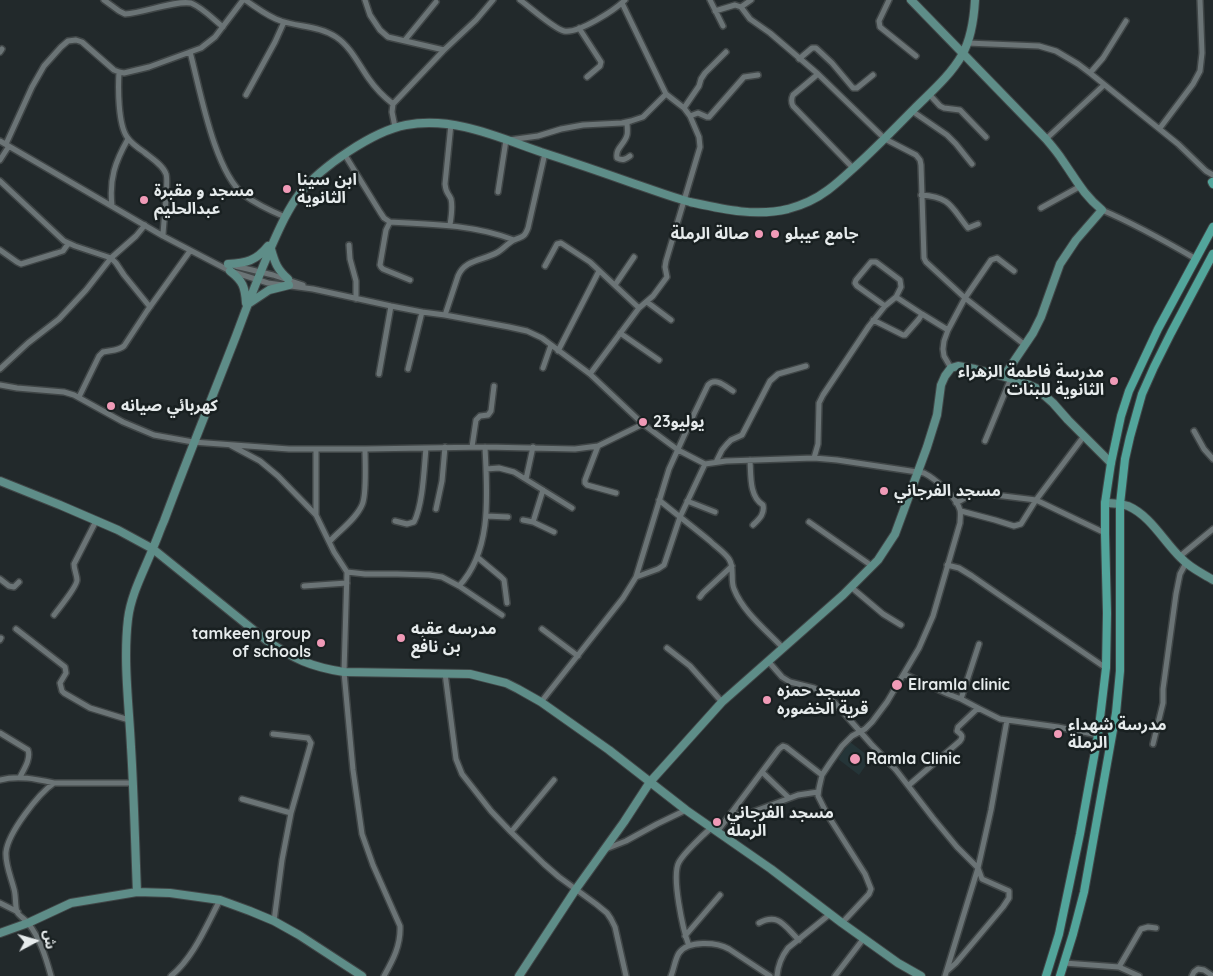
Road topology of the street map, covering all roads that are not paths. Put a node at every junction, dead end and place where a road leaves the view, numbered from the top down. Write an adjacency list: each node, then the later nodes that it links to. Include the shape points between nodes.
1 (104, 0): 21 (street, via 125,14 174,2 189,2)
2 (244, 0): 15 (street); 21 (street)
3 (258, 0): 15 (street)
4 (365, 0): 23 (street, via 370,15 384,35)
5 (493, 0): 25 (street)
6 (520, 0): 22 (street, via 560,30 565,32)
7 (710, 0): 17 (street)
8 (751, 0): 16 (street)
9 (889, 0): 29 (street, via 880,16 880,27)
10 (911, 0): 28 (street)
11 (975, 0): 24 (street)
12 (1200, 0): 48 (street, via 1200,71)
13 (623, 1): 22 (street); 38 (street)
14 (436, 2): 23 (street)
15 (253, 5): 19 (street)
16 (741, 7): 17 (street, via 735,5); 30 (street, via 750,19)
17 (715, 11): 20 (street)
18 (1126, 21): 32 (street)
19 (284, 22): 40 (street); 41 (street, via 308,26 337,37 358,60 381,94)
20 (723, 26)
21 (223, 27): 26 (street, via 209,43)
22 (579, 28): 36 (street, via 601,62)
23 (405, 40): 25 (street)
24 (967, 43): 28 (street); 32 (street, via 1039,46 1056,51)
25 (444, 50): 41 (street)
26 (190, 52): 31 (street, via 149,67); 71 (street, via 219,157 230,180 244,195)
27 (726, 52): 42 (street, via 705,73)
28 (963, 54): 39 (street); 52 (street)
29 (916, 56)
30 (799, 59): 33 (street); 35 (street, via 816,48 853,88)
31 (119, 72): 50 (street, via 122,126); 55 (street, via 82,42 68,41 44,66)
32 (1090, 73): 37 (street)
33 (818, 74): 51 (street); 61 (street, via 793,95 791,102)
34 (758, 75): 44 (street, via 744,77 709,117 698,113)
35 (873, 75)
36 (587, 77)
37 (1104, 85): 48 (street); 52 (street)
38 (666, 94): 42 (street); 45 (street, via 643,117)
39 (929, 94): 43 (street); 49 (street, via 940,106 960,110)
40 (246, 95)
41 (393, 104): 47 (street)
42 (684, 108): 44 (street)
43 (912, 111): 51 (street); 60 (street, via 947,135)
44 (690, 116): 67 (street, via 700,148)
45 (627, 122): 53 (street, via 583,125); 58 (street, via 627,135 616,155 625,160)
46 (451, 124): 47 (street, via 429,123); 53 (street); 75 (street, via 445,184 451,202)
47 (395, 128): 57 (street, via 376,135)
48 (1160, 128): 63 (street)
49 (986, 137)
50 (128, 139): 68 (street, via 112,178); 77 (street, via 166,174)
51 (885, 139): 61 (street); 66 (street, via 920,160)
52 (1046, 139): 64 (street)
53 (507, 140): 56 (street); 65 (street)
54 (0, 141): 55 (street)
55 (8, 145): 59 (street); 68 (street)
56 (545, 153): 67 (street); 79 (street, via 528,228 525,236)
57 (344, 155): 71 (street, via 313,178); 72 (street, via 384,218)
58 (630, 156)
59 (0, 160)
60 (972, 164)
61 (853, 168): 67 (street, via 828,190 808,202 786,209 750,213)
62 (0, 181): 80 (street)
63 (1213, 181)
64 (1079, 186): 69 (street); 70 (street)
65 (498, 192)
66 (921, 195): 73 (street, via 947,202 968,228); 99 (street, via 924,258)
67 (684, 200): 101 (street, via 666,261 667,277)
68 (112, 206): 74 (street)
69 (1041, 208)
70 (1102, 210): 88 (street); 115 (street, via 1060,264 1041,317)
71 (284, 217): 78 (street)
72 (390, 222): 75 (street); 95 (street, via 380,265)
73 (978, 224)
74 (144, 225): 77 (street); 87 (street)
75 (450, 225): 79 (street, via 500,234)
76 (1213, 227): 88 (main road)
77 (163, 236): 84 (street)
78 (275, 239): 82 (street); 91 (street, via 263,253)
79 (514, 240): 109 (street, via 498,252 460,270)
80 (68, 244): 83 (street, via 58,253 21,264); 87 (street)
81 (349, 245): 100 (street)
82 (271, 249): 94 (street); 96 (street, via 276,266)
83 (0, 250)
84 (190, 251): 91 (street); 105 (street)
85 (1213, 254): 89 (main road)
86 (634, 257): 97 (street)
87 (110, 258): 105 (street); 119 (street, via 59,318)
88 (1196, 259): 149 (main road, via 1129,391)
89 (1210, 263): 162 (main road, via 1170,333 1142,394 1130,437)
90 (545, 266): 92 (street, via 557,244 561,243)
91 (229, 268): 94 (street); 102 (street, via 243,284)
92 (599, 271): 97 (street); 116 (street)
93 (1014, 272): 99 (street, via 997,258 991,260)
94 (258, 276): 96 (street); 96 (street, via 268,283); 102 (street)
95 (410, 280)
96 (288, 282): 100 (street); 102 (street, via 268,290)
97 (614, 285): 106 (street)
98 (896, 297): 104 (street); 104 (street, via 901,287 900,280 876,262 871,262 856,283); 108 (street)
99 (965, 298): 112 (street); 115 (street)
100 (356, 299): 103 (street)
101 (647, 302): 106 (street); 110 (street)
102 (247, 306): 133 (street)
103 (390, 306): 107 (street); 123 (street)
104 (885, 306): 111 (street)
105 (150, 307): 129 (street, via 124,346 99,356)
106 (639, 308): 113 (street)
107 (422, 312): 109 (street); 122 (street)
108 (922, 314): 111 (street, via 905,335); 112 (street)
109 (445, 315): 114 (street, via 527,331)
110 (671, 320)
111 (873, 320): 145 (street, via 819,403 818,444)
112 (948, 330): 121 (street, via 943,349)
113 (620, 333): 117 (street); 124 (street)
114 (551, 345): 116 (street); 120 (street)
115 (1025, 346): 125 (street)
116 (558, 351): 124 (street)
117 (659, 360)
118 (806, 366): 148 (street, via 778,374 770,381 742,434 727,444)
119 (0, 368)
120 (543, 368)
121 (951, 368): 125 (street, via 958,366); 152 (street, via 942,385 937,415)
122 (408, 369)
123 (379, 374)
124 (590, 374): 130 (street)
125 (1008, 377): 132 (street, via 1042,392); 134 (street)
126 (0, 384): 129 (street)
127 (494, 386): 137 (street, via 491,411 476,420)
128 (733, 391): 144 (street, via 716,381 708,385)
129 (79, 397): 133 (street, via 154,435)
130 (643, 424): 136 (street); 144 (street)
131 (1194, 431): 146 (street)
132 (1084, 436): 149 (street); 158 (street)
133 (193, 442): 135 (street); 181 (street)
134 (984, 442)
135 (229, 445): 142 (street); 167 (street, via 260,461)
136 (598, 446): 139 (street, via 575,449); 156 (street, via 585,483)
137 (472, 447): 138 (street); 141 (street)
138 (485, 447): 139 (street); 151 (street)
139 (533, 447): 153 (street)
140 (426, 448): 141 (street); 143 (street); 173 (street, via 416,518 407,524)
141 (444, 448): 164 (street)
142 (316, 449): 143 (street); 167 (street)
143 (366, 449): 180 (street, via 362,505)
144 (678, 450): 150 (street); 157 (street)
145 (814, 458): 147 (street); 152 (street)
146 (1213, 459)
147 (750, 460): 148 (street); 176 (street, via 754,495 763,507 761,516)
148 (716, 462): 150 (street)
149 (1111, 463): 161 (main road)
150 (705, 464): 159 (street)
151 (486, 469): 153 (street, via 514,472); 168 (street)
152 (918, 472): 160 (street, via 932,477); 187 (street, via 895,534)
153 (526, 479): 155 (street)
154 (1, 484): 172 (street)
155 (543, 490): 163 (street); 174 (street)
156 (616, 493)
157 (659, 500): 170 (street); 189 (street)
158 (1036, 500): 160 (street, via 979,492); 165 (street, via 1018,526); 179 (street)
159 (687, 501): 166 (street); 170 (street)
160 (956, 503): 165 (street)
161 (1105, 503): 162 (street); 179 (main road)
162 (1120, 504): 183 (street, via 1140,513); 260 (main road, via 1120,671 1116,713 1084,892)
163 (572, 508)
164 (436, 509)
165 (960, 511): 185 (street, via 960,523)
166 (714, 512)
167 (316, 515): 180 (street)
168 (486, 516): 169 (street); 182 (street)
169 (508, 517)
170 (680, 517): 186 (street, via 722,552); 189 (street, via 664,564)
171 (523, 520): 174 (street)
172 (96, 521): 181 (street); 199 (street, via 74,564 77,584)
173 (396, 521)
174 (533, 522): 178 (street)
175 (809, 522): 187 (street)
176 (753, 525)
177 (1213, 529): 183 (street)
178 (554, 532)
179 (1105, 533): 209 (main road)
180 (330, 541): 188 (street)
181 (153, 549): 210 (street, via 285,653 324,669); 217 (street, via 139,579 128,616)
182 (477, 557): 195 (street); 198 (street, via 504,580)
183 (1179, 557): 184 (street)
184 (1186, 563): 191 (street); 223 (street, via 1176,594)
185 (947, 565): 209 (street, via 972,576); 212 (street, via 932,616)
186 (732, 566): 197 (street); 206 (street, via 733,588 742,603)
187 (872, 566): 196 (street)
188 (347, 572): 193 (street); 195 (street, via 429,575 442,577)
189 (636, 577): 207 (street)
190 (0, 580): 192 (street, via 14,587)
191 (1213, 580)
192 (19, 582)
193 (347, 583): 194 (street); 210 (street)
194 (304, 586)
195 (459, 586): 200 (street)
196 (851, 587): 201 (street); 206 (street)
197 (700, 598)
198 (507, 603)
199 (54, 615)
200 (502, 615)
201 (901, 625)
202 (16, 629): 217 (street, via 65,667 66,673 60,683 64,693 90,708)
203 (542, 629): 207 (street)
204 (980, 644): 213 (street)
205 (666, 648): 215 (street, via 690,666)
206 (783, 648): 208 (street)
207 (578, 656): 214 (street)
208 (768, 660): 215 (street); 219 (street, via 790,682 814,688 826,695)
209 (1106, 668): 222 (main road)
210 (344, 672): 211 (street); 266 (street, via 362,834 400,926 398,948)
211 (445, 673): 214 (street, via 470,674 506,683); 240 (street, via 456,759 462,774)
212 (904, 674): 213 (street); 219 (street, via 872,722)
213 (961, 699): 216 (street)
214 (541, 702): 229 (street)
215 (722, 702): 229 (street)
216 (978, 708): 218 (street); 232 (street, via 958,727 962,736 960,741)
217 (129, 720): 231 (street)
218 (1007, 720): 222 (street); 242 (street)
219 (860, 731): 225 (street, via 842,746); 232 (street)
220 (0, 733): 226 (street, via 28,750)
221 (273, 734): 237 (street, via 308,738 311,743)
222 (1098, 735): 274 (main road, via 1061,925)
223 (1154, 744)
224 (762, 772): 225 (street, via 784,746); 234 (street); 238 (street)
225 (822, 775): 233 (street)
226 (20, 777): 227 (street); 230 (street)
227 (0, 780)
228 (554, 780): 240 (street)
229 (650, 782): 236 (street); 241 (street)
230 (54, 783): 231 (street); 248 (street, via 39,795 8,844 6,859)
231 (133, 783): 244 (street)
232 (909, 785): 242 (street, via 957,847)
233 (818, 792): 234 (street); 253 (street, via 827,814 871,889)
234 (789, 798): 238 (street, via 747,814)
235 (242, 799): 237 (street)
236 (686, 810): 239 (street); 241 (street, via 626,842)
237 (291, 813): 250 (street)
238 (731, 813): 239 (street)
239 (714, 830): 249 (street); 256 (street, via 678,865 676,874)
240 (511, 832): 243 (street)
241 (603, 850): 243 (street)
242 (978, 868): 262 (street); 262 (street, via 984,880 1008,891 1009,898)
243 (576, 889): 267 (street); 268 (street, via 611,919)
244 (137, 892): 246 (street); 251 (street, via 71,903)
245 (720, 895): 256 (street)
246 (220, 900): 250 (street); 264 (street, via 190,955)
247 (0, 903): 248 (street)
248 (18, 912): 251 (street)
249 (830, 914): 253 (street); 258 (street)
250 (274, 921): 265 (street)
251 (28, 923): 255 (street); 263 (street)
252 (759, 923): 258 (street, via 779,920)
253 (842, 923): 257 (street)
254 (1156, 928): 261 (street, via 1141,929)
255 (0, 933)
256 (685, 936): 259 (street)
257 (864, 938): 272 (street); 273 (street)
258 (798, 940): 271 (street, via 780,960)
259 (689, 946): 269 (street, via 678,955); 270 (street, via 723,946)
260 (1064, 963): 261 (street); 275 (main road)
261 (1119, 967): 276 (street)
262 (946, 973)
263 (51, 976)
264 (172, 976)
265 (362, 976)
266 (384, 976)
267 (519, 976)
268 (626, 976)
269 (672, 976)
270 (770, 976)
271 (777, 976)
272 (836, 976)
273 (921, 976)
274 (1045, 976)
275 (1060, 976)
276 (1139, 976)
277 (1192, 976): 278 (street, via 1198,969)
278 (1213, 976)

